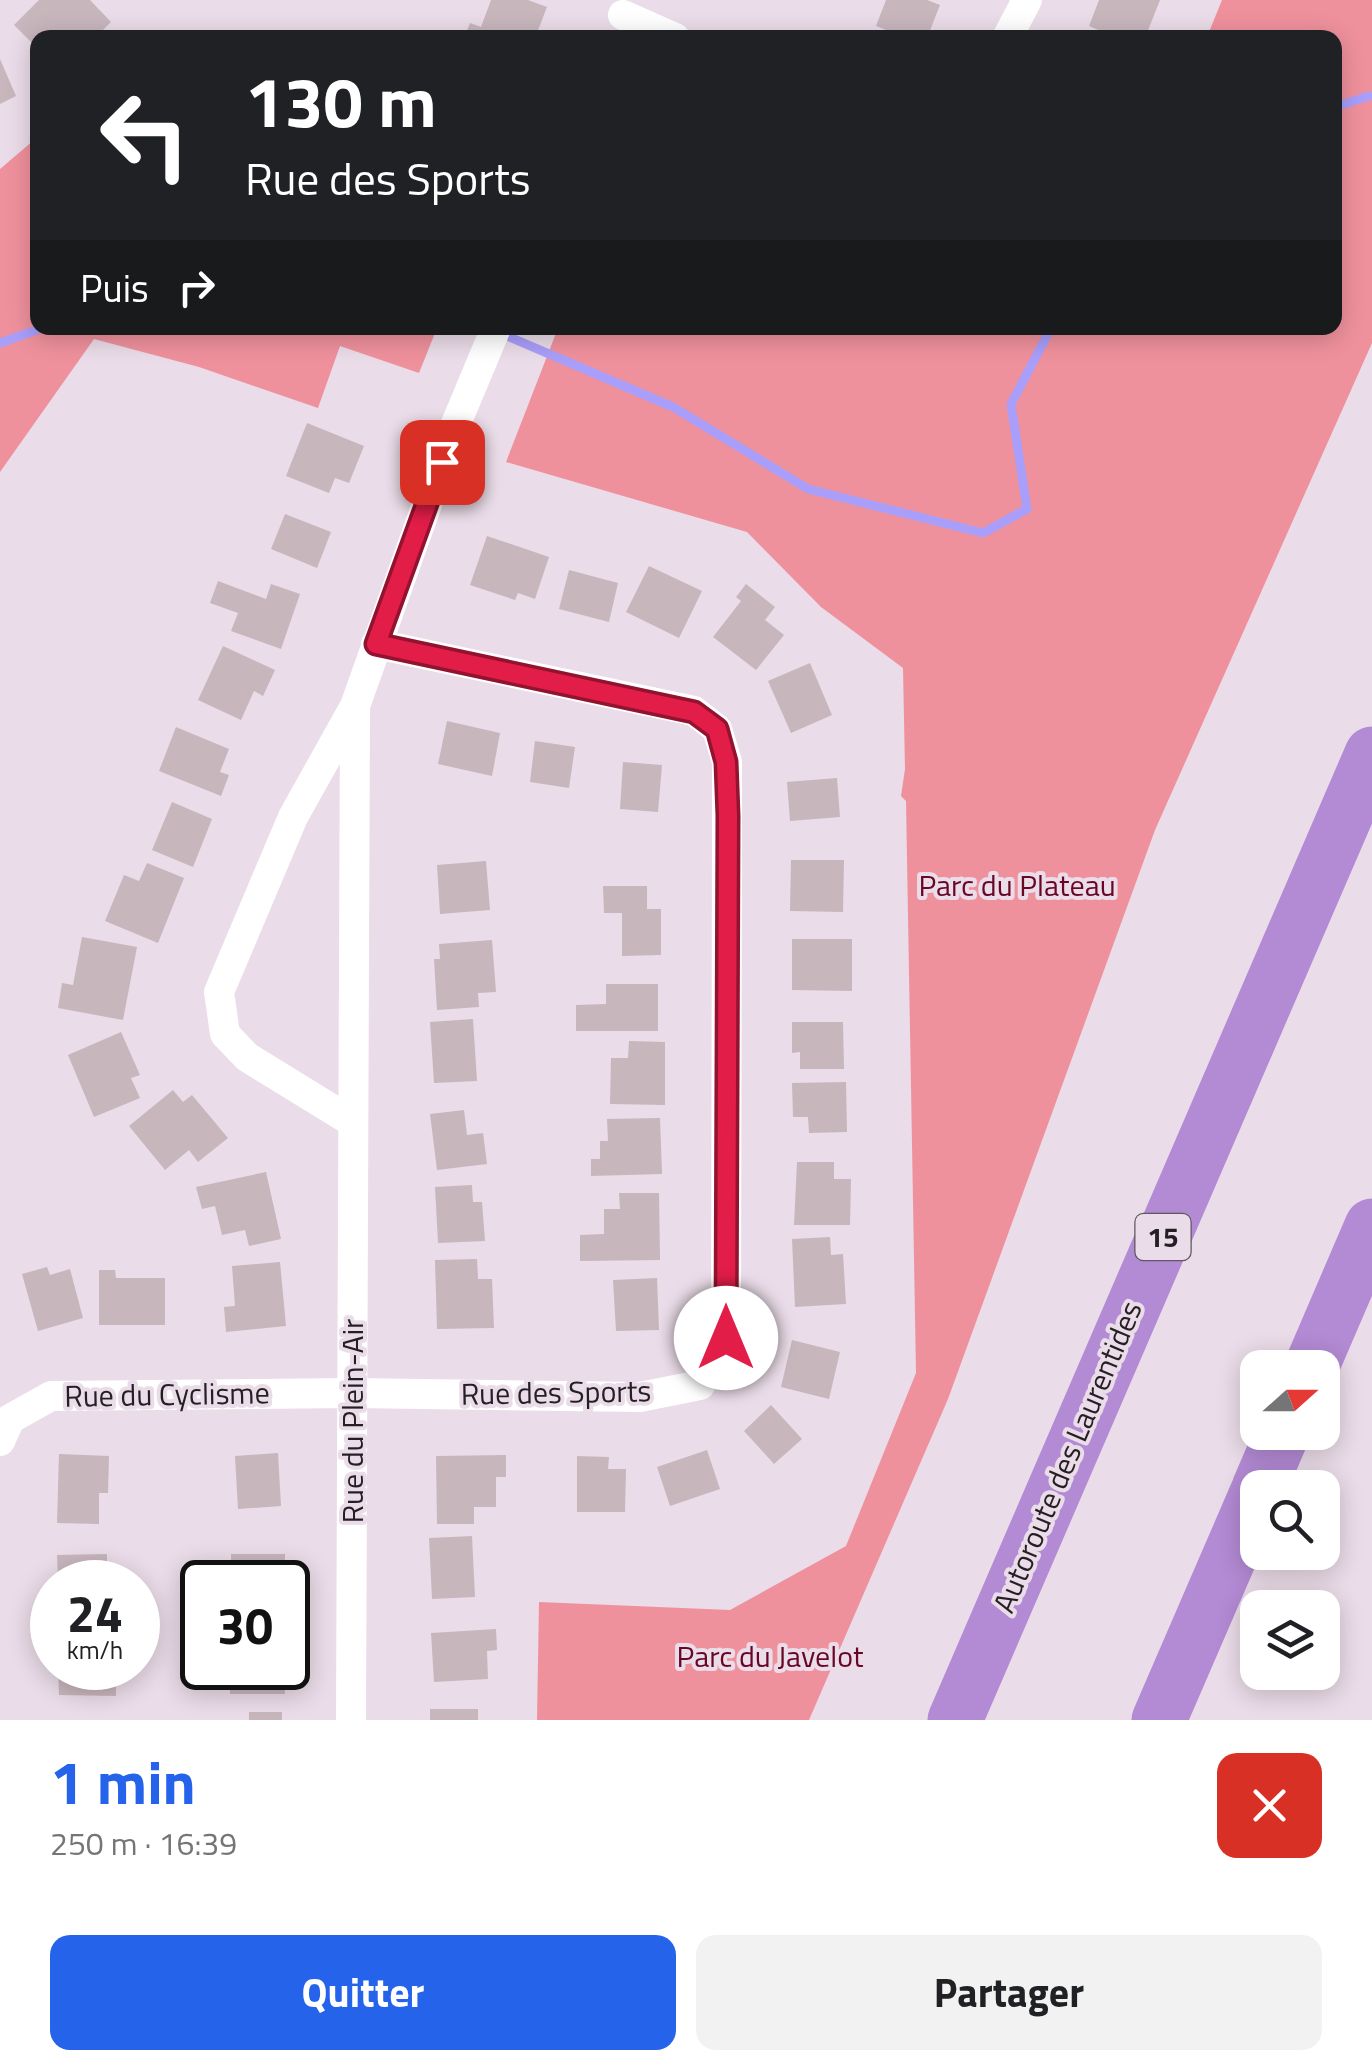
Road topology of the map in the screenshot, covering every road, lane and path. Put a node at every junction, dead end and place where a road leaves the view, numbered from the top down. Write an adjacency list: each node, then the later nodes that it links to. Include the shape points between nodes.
1 (1028, 0): 4 (street)
2 (622, 18): 3 (street)
3 (653, 30)
4 (1011, 30)
5 (493, 335): 6 (street, Rue du Plein-Air)
6 (376, 644): 7 (street, Rue du Plein-Air); 12 (street, Rue des Sports, via 694,712 717,729 727,798 726,1338 700,1385 640,1397)
7 (355, 706): 9 (street, Rue du Plein-Air); 9 (street, Rue du Plein-Air, via 292,817 219,992 224,1034 247,1057)
8 (1372, 754): 16 (highway, Autoroute des Laurentides / 15)
9 (352, 1121): 12 (street, Rue du Plein-Air)
10 (1372, 1226): 11 (highway)
11 (1319, 1350)
12 (354, 1393): 13 (street, Rue du Cyclisme, via 51,1396 10,1419); 15 (street, Rue du Plein-Air)
13 (0, 1441)
14 (1240, 1531): 17 (highway)
15 (351, 1720)
16 (955, 1720)
17 (1159, 1720)

